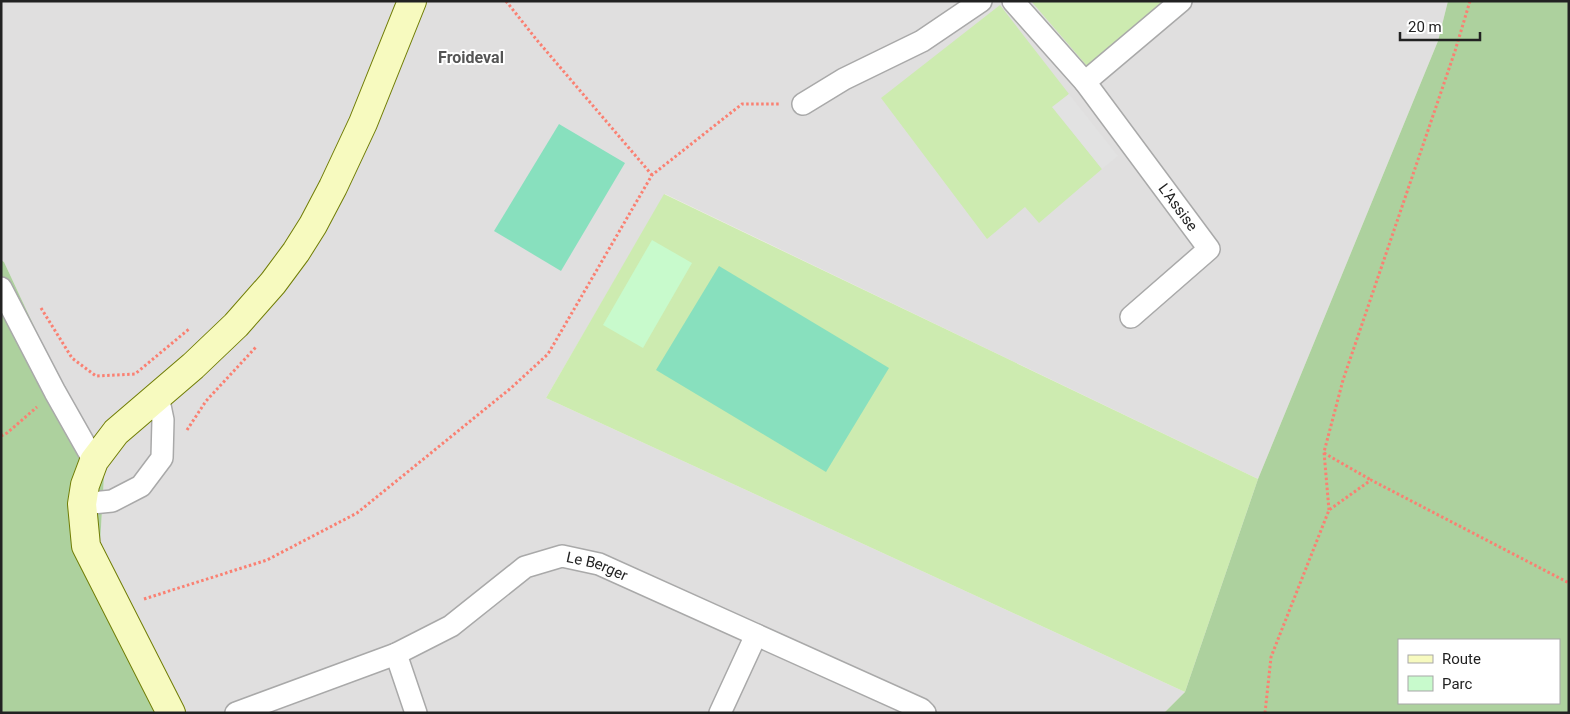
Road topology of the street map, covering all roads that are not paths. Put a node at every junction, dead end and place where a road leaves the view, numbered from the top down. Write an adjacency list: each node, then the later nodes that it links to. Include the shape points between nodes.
1 (412, 1): 9 (street, via 363,123 329,194 296,252 236,324)
2 (981, 1): 6 (street, via 922,41 844,79)
3 (1013, 1): 5 (street)
4 (1181, 1): 5 (street)
5 (1085, 82): 8 (street, L'Assise, via 1209,248)
6 (803, 104)
7 (1, 288): 10 (street)
8 (1131, 317)
9 (158, 396): 10 (street, via 116,432); 11 (street, via 163,420 162,458 141,486 112,501)
10 (94, 461): 11 (street)
11 (82, 504): 14 (street, via 86,546)
12 (756, 635): 13 (street, Le Berger, via 599,564 562,556 525,567 451,626); 17 (street); 18 (street, Le Berger)
13 (396, 654): 15 (street, Le Berger); 16 (street)
14 (171, 713)
15 (236, 713)
16 (416, 713)
17 (720, 713)
18 (925, 713)

